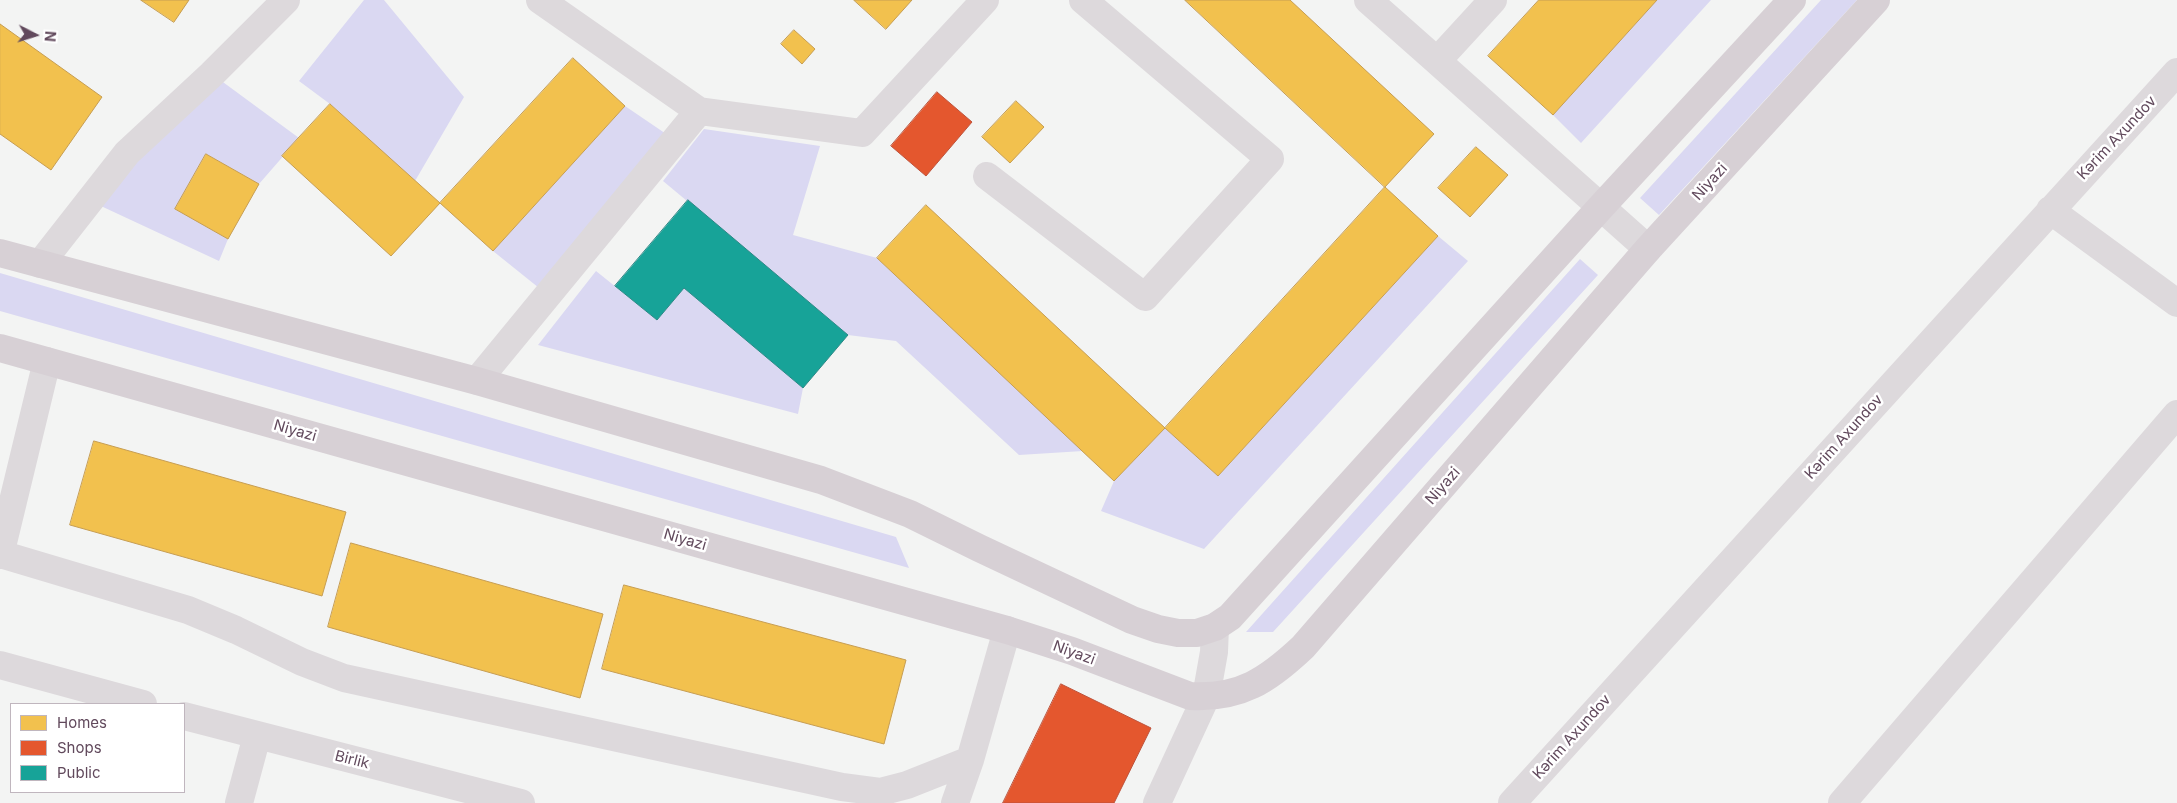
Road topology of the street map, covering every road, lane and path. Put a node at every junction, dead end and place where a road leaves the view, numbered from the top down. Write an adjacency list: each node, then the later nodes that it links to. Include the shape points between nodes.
1 (286, 0): 17 (street, via 127,153)
2 (540, 0): 11 (street)
3 (985, 0): 11 (street, via 862,133)
4 (1083, 0): 12 (street, via 1270,159 1145,297)
5 (1368, 0): 9 (street)
6 (1493, 0): 9 (street)
7 (1792, 0): 13 (main road)
8 (1876, 0): 15 (main road, Niyazi)
9 (1437, 61): 13 (street)
10 (2177, 72): 14 (street, Kərim Axundov)
11 (699, 110): 21 (street)
12 (987, 176)
13 (1600, 208): 15 (street); 24 (main road, via 1230,617)
14 (2050, 210): 18 (street); 36 (street, Kərim Axundov)
15 (1648, 249): 27 (main road, Niyazi, via 1303,647 1267,678 1225,694)
16 (0, 253): 17 (main road)
17 (40, 264): 21 (main road)
18 (2177, 303)
19 (0, 348): 20 (main road, Niyazi)
20 (47, 361): 23 (street); 25 (main road, Niyazi)
21 (477, 381): 24 (main road, via 864,495 1132,620 1158,629 1197,633)
22 (2177, 414): 37 (street)
23 (0, 554): 31 (street, via 188,610 344,678 833,785 880,792)
24 (1215, 628): 27 (street)
25 (1007, 630): 27 (main road, Niyazi, via 1072,651 1174,691); 31 (street)
26 (0, 664): 28 (street)
27 (1206, 697): 35 (street)
28 (139, 703)
29 (185, 716): 30 (street, Birlik)
30 (257, 736): 32 (street); 33 (street, Birlik)
31 (970, 760): 34 (street)
32 (239, 803)
33 (521, 803)
34 (955, 803)
35 (1157, 803)
36 (1512, 803)
37 (1842, 803)

